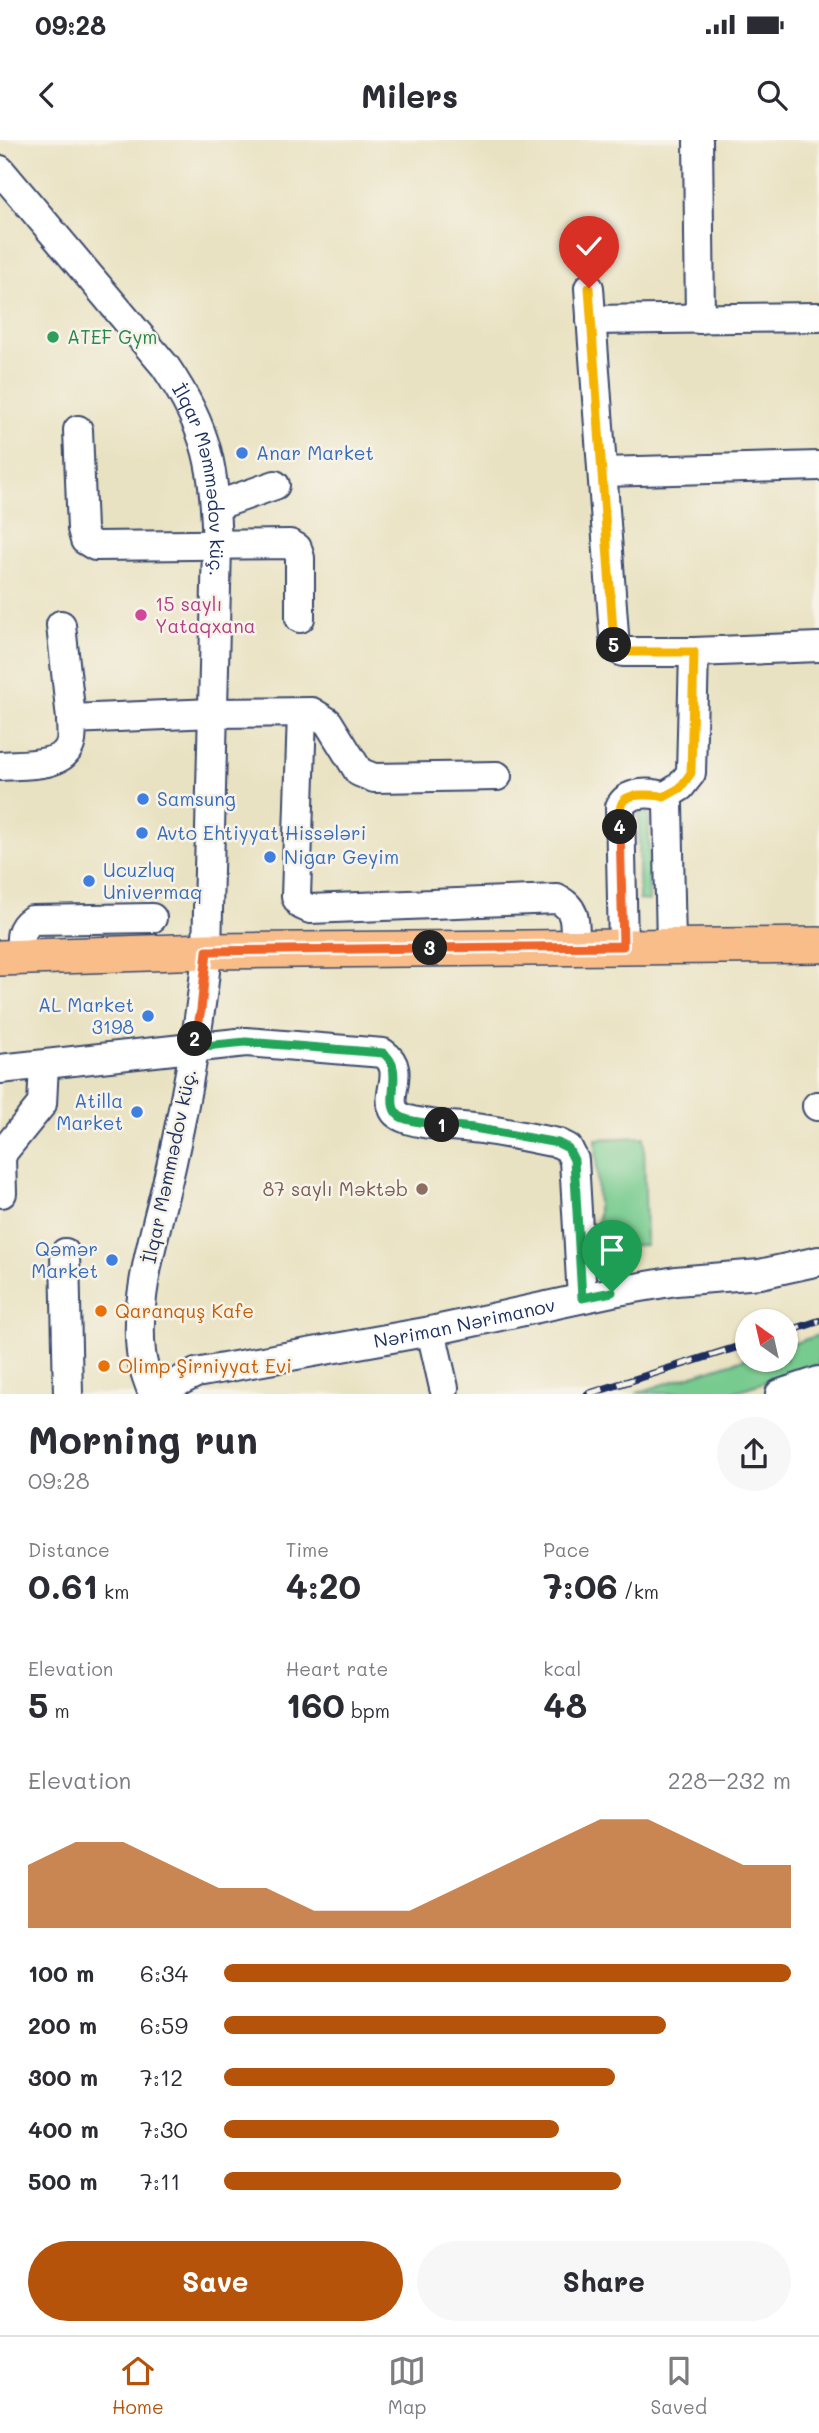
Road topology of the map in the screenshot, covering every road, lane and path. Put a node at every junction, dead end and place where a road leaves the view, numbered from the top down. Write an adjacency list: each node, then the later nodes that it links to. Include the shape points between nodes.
1 (698, 140): 5 (street)
2 (0, 170): 11 (street, İlqar Məmmədov küç., via 180,387 205,440)
3 (589, 288): 6 (street)
4 (819, 317): 5 (street)
5 (700, 318): 6 (street)
6 (591, 320): 9 (street)
7 (78, 430): 12 (street, via 85,540 95,546)
8 (819, 466): 9 (street)
9 (603, 472): 16 (street, via 615,648 623,652)
10 (275, 485): 11 (street)
11 (215, 506): 12 (street, İlqar Məmmədov küç.)
12 (217, 547): 13 (street, via 290,544 297,548); 17 (street, İlqar Məmmədov küç.)
13 (300, 618)
14 (61, 625): 19 (street)
15 (819, 647): 16 (street)
16 (694, 652): 22 (street, via 691,773 680,788)
17 (213, 713): 18 (street); 19 (street); 28 (street, İlqar Məmmədov küç.)
18 (302, 713): 21 (street, via 313,712 328,722 359,772 374,778); 26 (street, via 296,897 301,905 310,909 557,900 572,910)
19 (71, 719): 20 (street, via 71,745 64,754 52,761)
20 (0, 766)
21 (497, 776)
22 (664, 797): 24 (street); 27 (street, via 630,795 620,807)
23 (152, 918): 29 (street, via 32,920 20,932)
24 (671, 945): 25 (main road); 27 (main road)
25 (819, 945)
26 (575, 946): 27 (main road); 28 (main road)
27 (623, 946)
28 (207, 951): 29 (main road); 30 (street, İlqar Məmmədov küç.)
29 (11, 958)
30 (194, 1047): 31 (street); 36 (street, via 246,1042 383,1053 395,1069 394,1112 402,1118 568,1148 574,1160); 41 (street, İlqar Məmmədov küç., via 141,1312 141,1354)
31 (44, 1065): 32 (street); 33 (street, via 42,1104 1,1158)
32 (0, 1069)
33 (2, 1193)
34 (65, 1253): 40 (street)
35 (819, 1261): 36 (street, Nəriman Nərimanov, via 760,1274 676,1281)
36 (582, 1298): 37 (street, Nəriman Nərimanov)
37 (431, 1331): 39 (street); 41 (street, Nəriman Nərimanov, via 196,1373)
38 (819, 1381): 42 (street)
39 (444, 1388)
40 (68, 1394)
41 (153, 1394)
42 (780, 1394)

